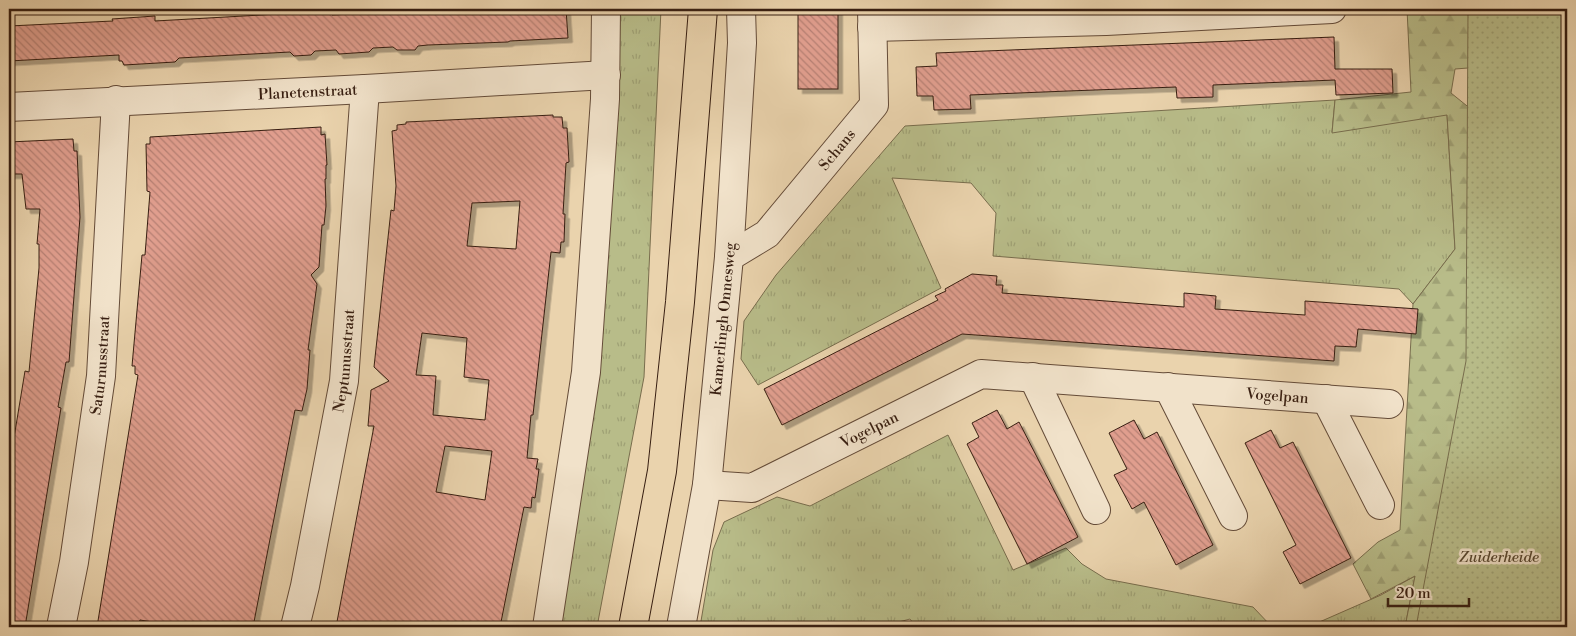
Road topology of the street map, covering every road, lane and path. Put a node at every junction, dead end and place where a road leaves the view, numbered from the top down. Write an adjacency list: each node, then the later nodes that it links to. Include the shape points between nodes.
1 (606, 9): 7 (street)
2 (690, 9): 11 (main road)
3 (703, 9): 11 (main road)
4 (741, 9): 12 (street, Kamerlingh Onnesweg, via 742,44)
5 (1332, 9): 6 (street, via 1106,21)
6 (872, 18): 12 (street, Schans, via 874,105 767,234)
7 (606, 75): 8 (street, Planetenstraat); 23 (street, via 586,372)
8 (366, 89): 9 (street, Planetenstraat); 22 (street, Neptunusstraat, via 344,381)
9 (116, 100): 10 (street, Planetenstraat); 21 (street, Saturnusstraat, via 101,376 74,562)
10 (9, 107)
11 (693, 139): 24 (main road, via 662,471)
12 (729, 257): 17 (street, Kamerlingh Onnesweg)
13 (1033, 377): 14 (street, Vogelpan); 17 (street, Vogelpan, via 981,374 752,488); 19 (street)
14 (1168, 388): 15 (street, Vogelpan); 20 (street)
15 (1326, 399): 16 (street, Vogelpan); 18 (street, Vogelpan)
16 (1389, 404)
17 (707, 485): 25 (street, Kamerlingh Onnesweg)
18 (1380, 505)
19 (1096, 510)
20 (1233, 516)
21 (61, 627)
22 (295, 627)
23 (547, 627)
24 (633, 627)
25 (680, 627)

